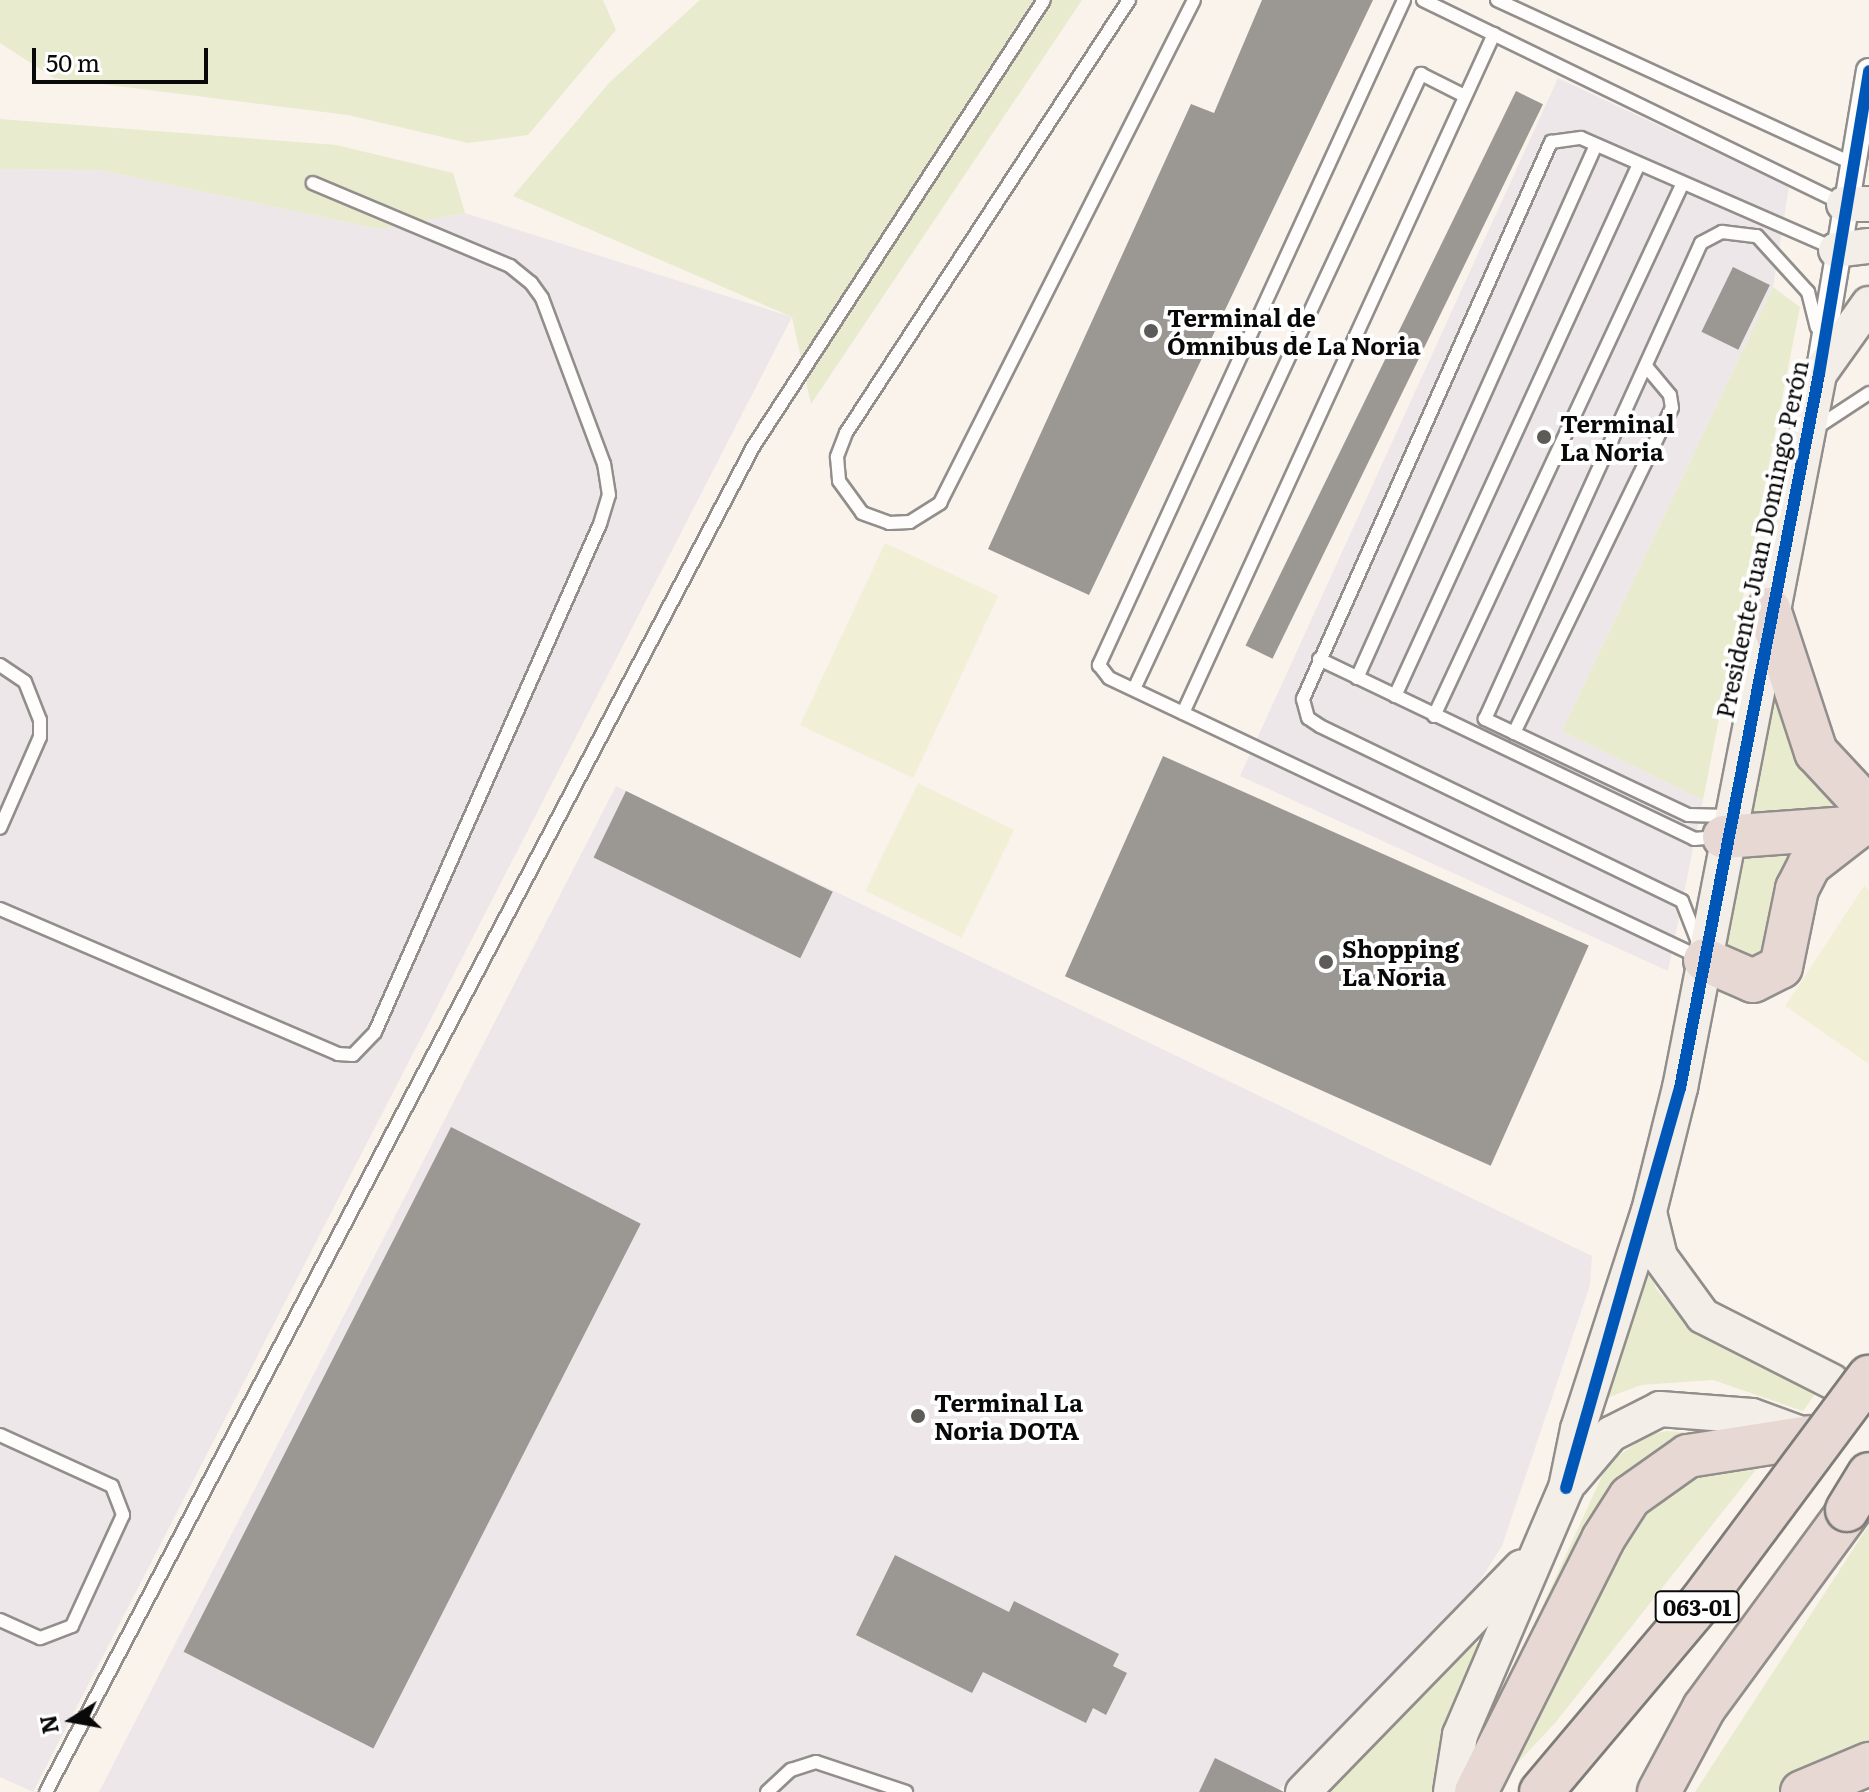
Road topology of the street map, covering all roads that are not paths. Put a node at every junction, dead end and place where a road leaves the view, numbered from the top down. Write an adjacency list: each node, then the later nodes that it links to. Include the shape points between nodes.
1 (1044, 0): 46 (lane, via 753,447)
2 (1129, 0): 3 (lane, via 846,433 837,457 839,481 862,513 889,523 910,522 940,503)
3 (1194, 0)
4 (1404, 0): 26 (lane, via 1100,652 1099,665 1109,678)
5 (1423, 0): 7 (lane)
6 (1497, 0): 11 (lane)
7 (1494, 34): 9 (lane); 15 (lane)
8 (1868, 84): 11 (street, Presidente Juan Domingo Perón)
9 (1463, 95): 26 (lane, via 1421,74); 28 (lane)
10 (1596, 145): 12 (lane); 23 (lane, via 1562,136 1551,142); 25 (lane)
11 (1852, 163): 15 (street, Presidente Juan Domingo Perón)
12 (1639, 164): 14 (lane); 27 (lane)
13 (313, 183): 34 (lane, via 510,266 531,283 542,298 604,464 609,495 600,524 375,1032 353,1055 338,1054)
14 (1682, 185): 16 (lane); 29 (lane)
15 (1857, 204): 16 (street, Presidente Juan Domingo Perón)
16 (1852, 248): 19 (street, Presidente Juan Domingo Perón)
17 (1865, 318): 19 (street)
18 (1648, 369): 19 (lane, via 1701,243 1722,232 1743,232 1757,236 1790,266 1808,292 1817,312); 30 (lane, via 1670,395 1672,408); 30 (lane, via 1485,719)
19 (1819, 374): 21 (street, Presidente Juan Domingo Perón)
20 (1869, 393): 21 (lane, via 1831,413)
21 (1805, 439): 22 (street, Presidente Juan Domingo Perón)
22 (1769, 609): 31 (highway, via 1816,752); 32 (street, Presidente Juan Domingo Perón)
23 (1319, 659): 25 (lane); 35 (lane, via 1303,699 1308,718 1682,901)
24 (0, 665): 33 (lane, via 25,682 40,720 40,737)
25 (1357, 678): 27 (lane)
26 (1134, 689): 28 (lane)
27 (1395, 696): 29 (lane)
28 (1183, 713): 35 (lane)
29 (1434, 716): 32 (lane, via 1694,839)
30 (1514, 733): 32 (lane, via 1688,815)
31 (1865, 821): 32 (highway); 35 (highway, via 1809,865 1797,889 1781,967 1753,981)
32 (1726, 827): 35 (street, Presidente Juan Domingo Perón)
33 (0, 828)
34 (0, 909)
35 (1705, 960): 36 (street, Presidente Juan Domingo Perón)
36 (1649, 1211): 37 (street, via 1660,1257 1703,1316); 41 (street, Presidente Juan Domingo Perón, via 1578,1429)
37 (1850, 1379): 52 (highway, 063-01, bridge, via 1701,1602)
38 (0, 1435): 44 (lane, via 112,1486 123,1515 72,1626 40,1638)
39 (1809, 1437): 41 (street, via 1752,1416 1660,1409 1611,1434); 51 (highway, via 1688,1456 1630,1497 1603,1539)
40 (1869, 1474): 42 (highway, 063-01, bridge)
41 (1566, 1488): 43 (street)
42 (1858, 1496): 53 (highway, 063-01, via 1704,1708)
43 (1540, 1547): 49 (street); 50 (street, via 1460,1735)
44 (0, 1620)
45 (1869, 1764): 54 (highway)
46 (46, 1792)
47 (767, 1792): 48 (lane, via 791,1770 816,1762)
48 (906, 1792)
49 (1303, 1792)
50 (1451, 1792)
51 (1476, 1792)
52 (1541, 1792)
53 (1659, 1792)
54 (1802, 1792)

